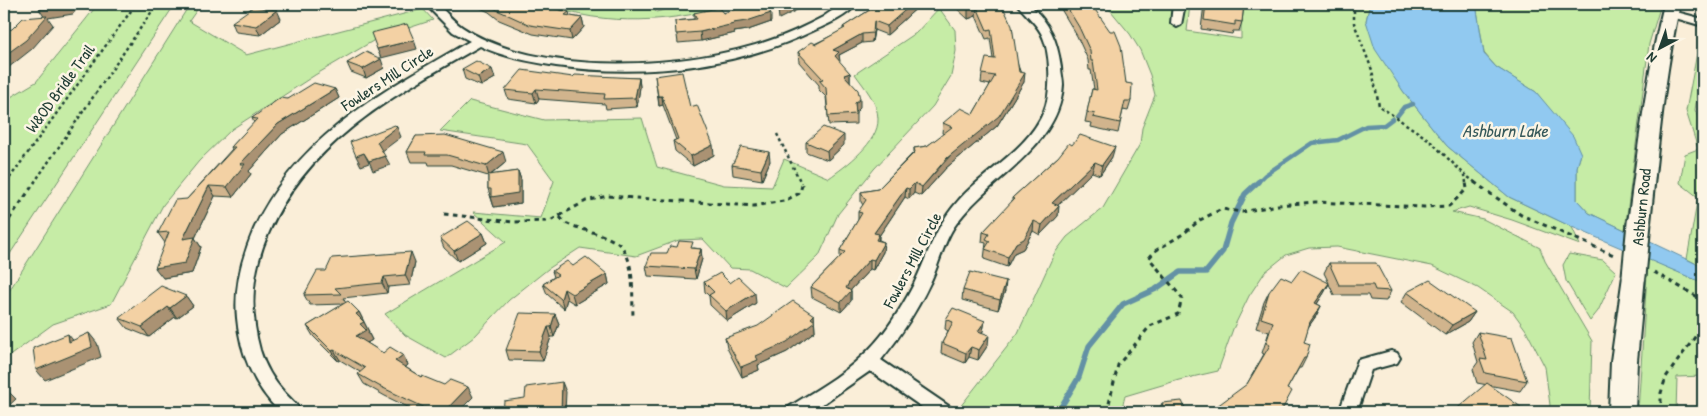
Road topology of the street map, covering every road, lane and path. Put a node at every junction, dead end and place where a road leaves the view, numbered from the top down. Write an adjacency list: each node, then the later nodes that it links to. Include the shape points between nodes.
1 (136, 4): 14 (path, W&OD Bridle Trail)
2 (157, 4): 17 (path)
3 (431, 4): 11 (street, via 454,28)
4 (851, 4): 11 (street, via 815,26 775,43 730,56 670,64 600,67 552,62)
5 (1023, 4): 24 (street, Fowlers Mill Circle, via 1049,38 1057,68 1048,118 1037,137 962,205 948,225 904,316)
6 (1178, 4): 9 (street)
7 (1354, 4): 13 (path, via 1352,12 1375,78 1379,106 1444,152)
8 (1670, 9): 10 (street); 19 (main road, Ashburn Road, bridge, via 1655,91 1639,223)
9 (1177, 23)
10 (1703, 23)
11 (477, 42): 25 (street, Fowlers Mill Circle, via 374,103 313,153 285,185 262,226 244,285 248,338 259,372 275,398)
12 (777, 134): 16 (path, via 802,186 800,193 784,201 754,206 607,196 586,201)
13 (1465, 175): 18 (path, via 1521,215); 28 (path, via 1466,189 1449,206 1314,202 1242,212 1222,209 1200,220 1149,258 1182,298 1178,314 1150,326 1118,365)
14 (4, 186)
15 (444, 214): 16 (path, via 512,222 550,221)
16 (560, 217): 21 (path, via 565,223 619,244 632,273)
17 (4, 227)
18 (1617, 256)
19 (1643, 274): 20 (path, via 1671,280); 30 (main road, Ashburn Road, via 1624,361)
20 (1703, 300)
21 (633, 316)
22 (1703, 326): 31 (path, via 1666,377)
23 (1391, 358): 29 (street, via 1364,365)
24 (869, 361): 26 (street, Fowlers Mill Circle); 27 (street)
25 (292, 412)
26 (796, 412)
27 (943, 412)
28 (1106, 412)
29 (1348, 412)
30 (1622, 412)
31 (1661, 412)

